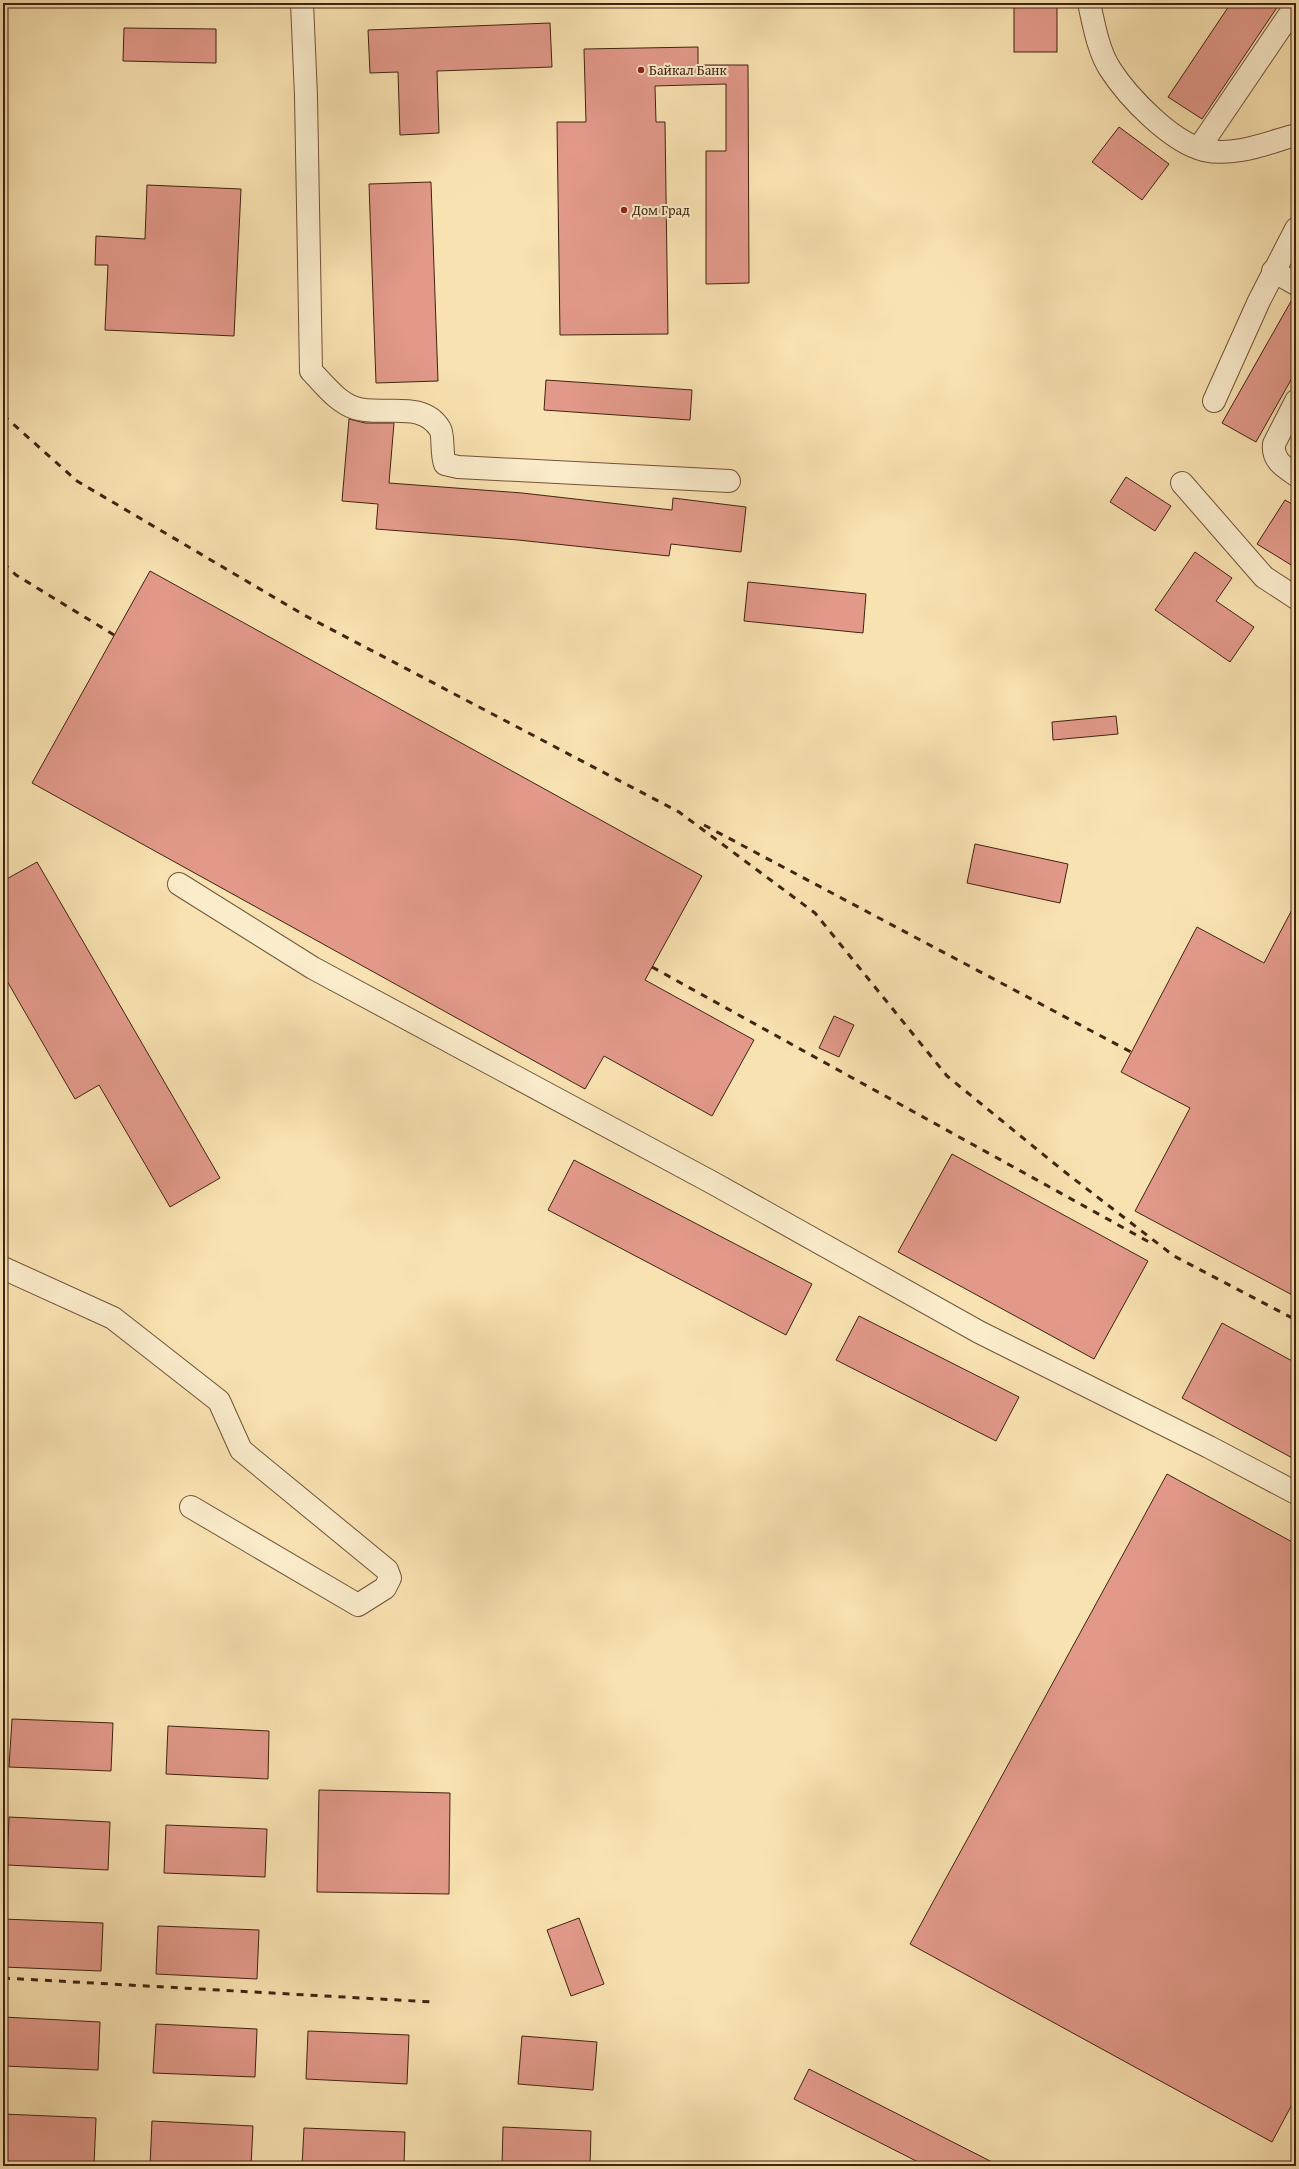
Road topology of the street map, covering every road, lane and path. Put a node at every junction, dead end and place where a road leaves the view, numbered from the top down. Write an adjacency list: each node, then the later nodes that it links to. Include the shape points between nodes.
1 (302, 3): 12 (street, via 311,371 343,403 356,409 417,412 430,416 441,430 442,456 445,464 466,468)
2 (1089, 3): 5 (street, via 1098,43 1110,69 1140,107 1165,128)
3 (1296, 5): 5 (street)
4 (1296, 135): 5 (street, via 1237,151)
5 (1199, 148)
6 (1296, 229): 7 (street)
7 (1273, 271): 8 (street); 9 (street)
8 (1296, 284)
9 (1214, 401)
10 (1296, 401): 11 (street, via 1273,450 1280,464)
11 (1296, 475)
12 (729, 481)
13 (1182, 483): 14 (street, via 1264,577)
14 (1296, 598)
15 (179, 884): 17 (street, via 313,968 713,1183 979,1332)
16 (3, 1268): 18 (street, via 113,1318 219,1401 241,1450 387,1570 390,1578 385,1588 358,1604)
17 (1296, 1493)
18 (191, 1507)

